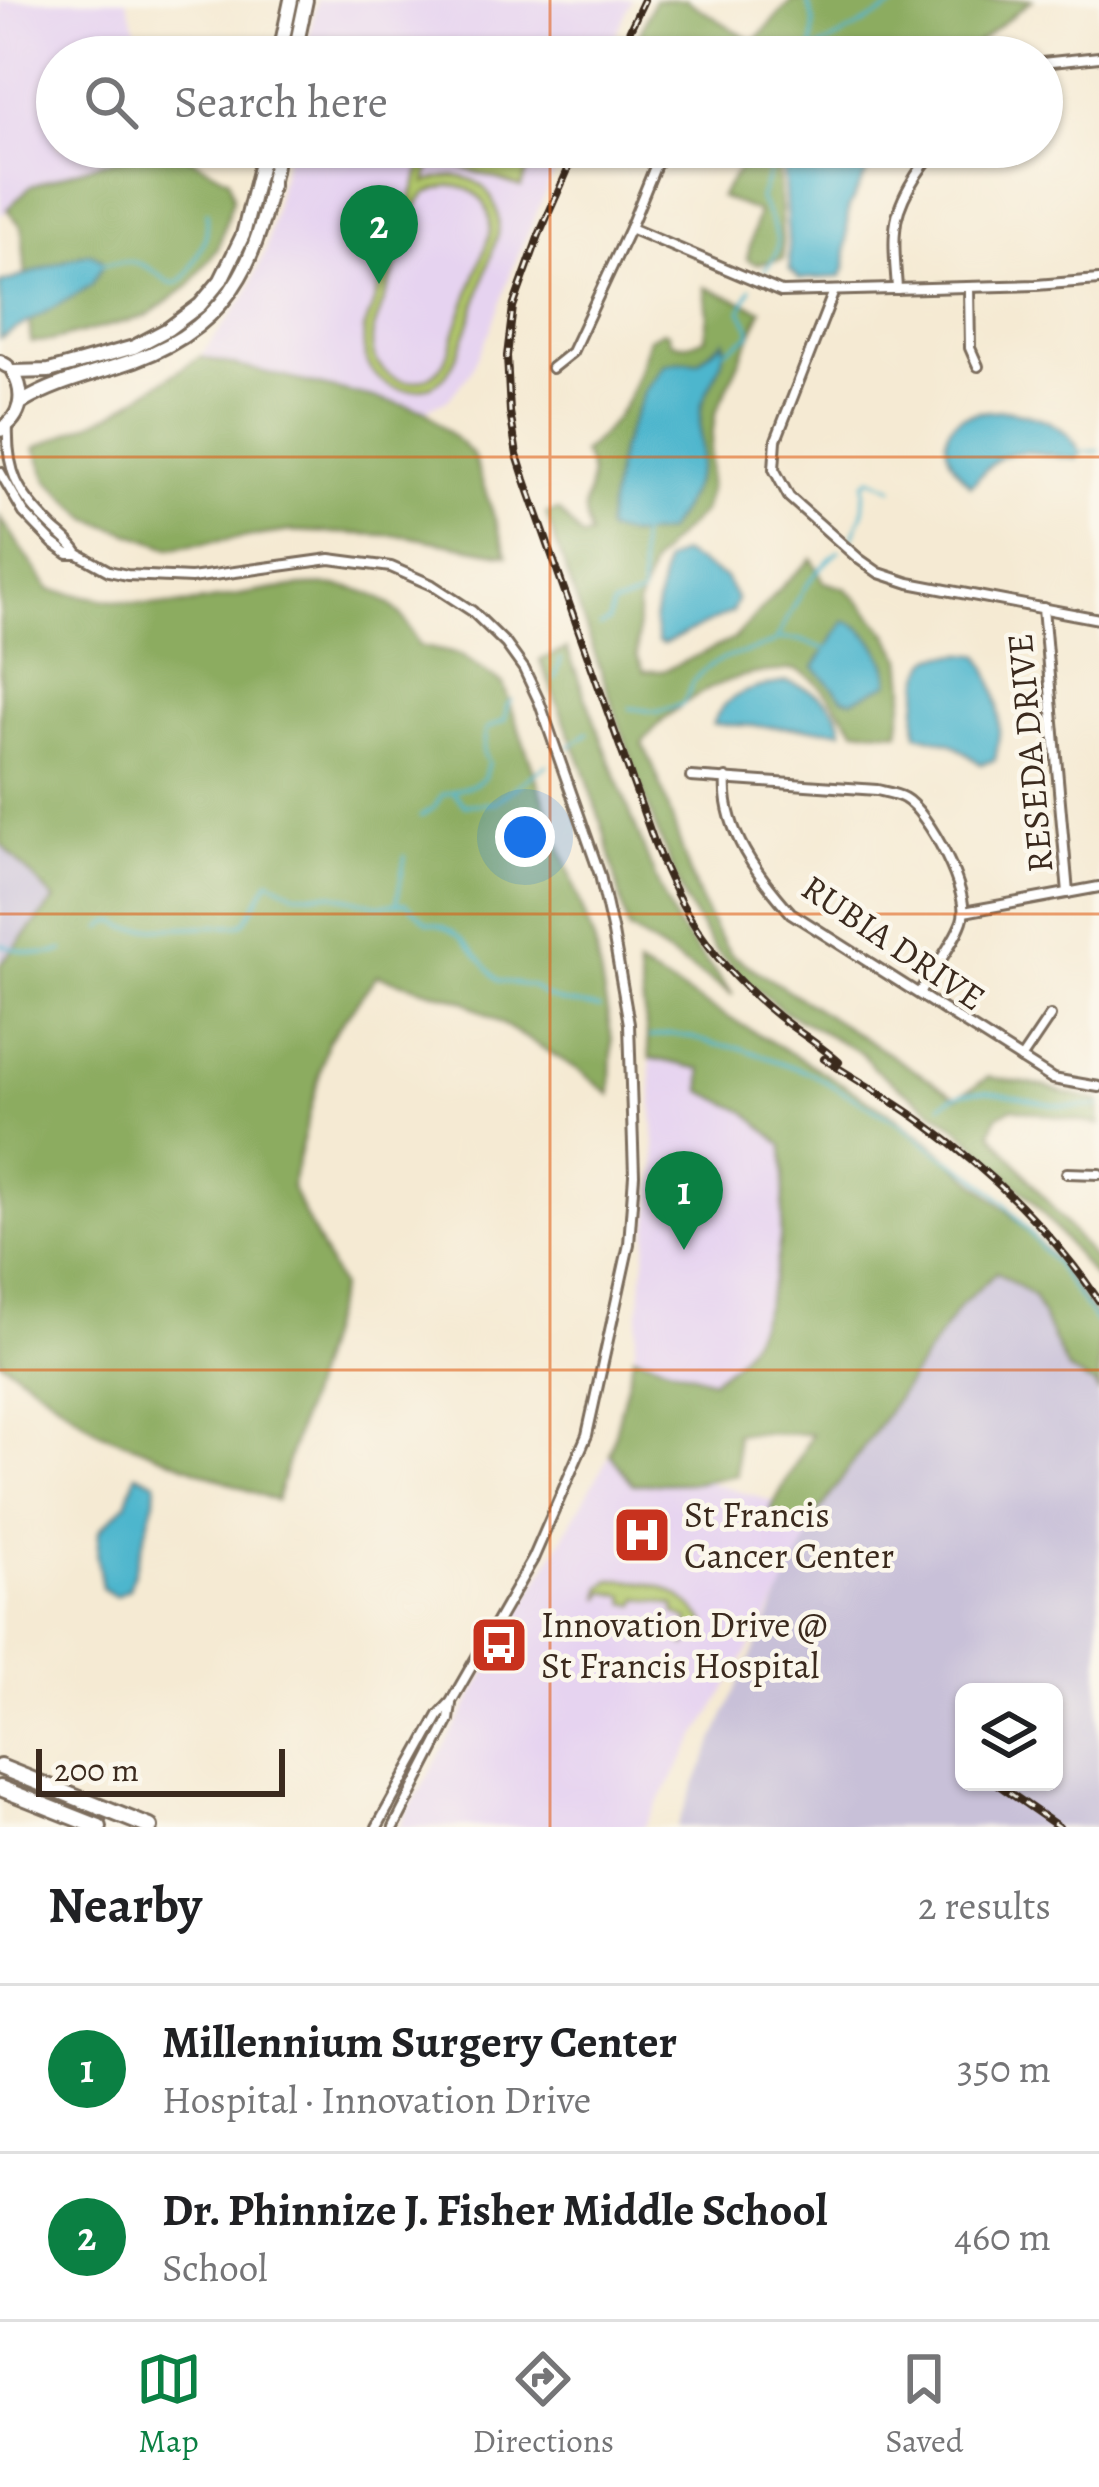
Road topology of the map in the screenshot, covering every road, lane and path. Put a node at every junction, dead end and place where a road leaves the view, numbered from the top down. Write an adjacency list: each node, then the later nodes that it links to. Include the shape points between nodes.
1 (291, 0): 3 (street)
2 (306, 0): 4 (street)
3 (283, 36)
4 (298, 36)
5 (1099, 57): 6 (street)
6 (1063, 61)
7 (260, 168): 16 (street, via 243,236 200,305 134,346 50,371)
8 (273, 168): 19 (street, via 247,267 198,326 161,351)
9 (654, 168): 11 (street)
10 (923, 168): 14 (street, via 898,213)
11 (630, 228): 15 (street, via 781,292); 18 (street, via 572,352)
12 (1099, 280): 13 (street)
13 (968, 287): 14 (street); 17 (street)
14 (897, 289): 15 (street)
15 (834, 291): 23 (street, via 776,440 774,469 789,497 879,574)
16 (7, 366): 19 (street)
17 (978, 366)
18 (552, 368)
19 (21, 403): 20 (street)
20 (4, 428): 22 (street, via 24,496)
21 (0, 472): 22 (street, via 36,526)
22 (78, 554): 36 (street, via 127,575 191,578 330,559 391,566 432,585 472,611 524,669 600,875 628,1024 629,1244 586,1435 533,1559)
23 (1043, 608): 24 (street); 28 (street, RESEDA DRIVE)
24 (1099, 619)
25 (691, 776): 26 (street)
26 (726, 778): 29 (street, via 904,798 922,814 955,875); 30 (street, RUBIA DRIVE, via 724,798 742,845 791,913)
27 (1099, 887): 28 (street)
28 (1068, 893): 29 (street)
29 (964, 912): 30 (street)
30 (919, 994): 32 (street, RUBIA DRIVE)
31 (1050, 1016): 32 (street)
32 (1021, 1059): 33 (street, RUBIA DRIVE, via 1052,1079)
33 (1099, 1088)
34 (1067, 1173): 35 (street)
35 (1099, 1174)
36 (451, 1702): 42 (street); 43 (street)
37 (0, 1766): 39 (main road)
38 (0, 1788): 40 (main road)
39 (104, 1810): 40 (main road); 41 (main road)
40 (99, 1827)
41 (150, 1827)
42 (377, 1827)
43 (394, 1827)

